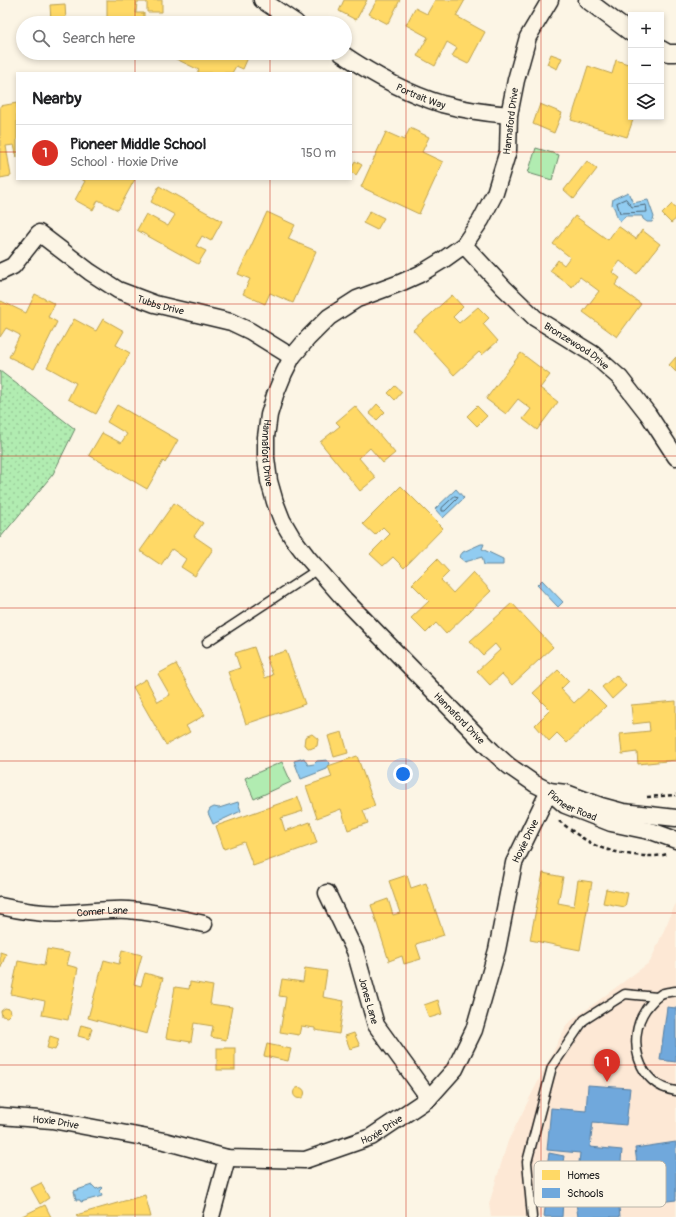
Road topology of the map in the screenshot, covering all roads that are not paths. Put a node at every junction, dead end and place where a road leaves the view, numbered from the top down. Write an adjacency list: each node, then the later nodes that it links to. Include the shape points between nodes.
1 (262, 0): 4 (street)
2 (550, 0): 9 (street, Hannaford Drive, via 528,37)
3 (587, 0): 5 (street)
4 (286, 16)
5 (628, 30)
6 (664, 51): 7 (street)
7 (676, 53)
8 (351, 60): 9 (street, Portrait Way, via 408,91 443,104)
9 (509, 115): 10 (street, Hannaford Drive, via 508,151 496,192)
10 (464, 245): 12 (street, Hannaford Drive, via 420,274 358,299 329,317); 13 (street, Bronzewood Drive, via 535,318 593,354 620,378 648,414)
11 (0, 272): 12 (street, Tubbs Drive, via 13,266 40,233 118,290 155,304 231,322 250,330)
12 (292, 357): 14 (street, Hannaford Drive, via 269,415 266,458 269,481 282,520 292,537)
13 (676, 457)
14 (318, 569): 15 (lane); 16 (street, Hannaford Drive, via 492,751 509,766)
15 (207, 642)
16 (549, 791): 17 (street, Pioneer Road, via 566,793 623,812); 18 (street, Pioneer Road, via 565,805 611,823 654,832); 25 (street, Hoxie Drive, via 514,863 497,950 474,1030 455,1069)
17 (676, 818)
18 (673, 846)
19 (327, 893): 25 (street, Jones Lane, via 356,951 376,1026)
20 (0, 906): 21 (street, Comer Lane, via 40,913 66,914 128,910 163,914)
21 (204, 924)
22 (676, 991): 23 (lane)
23 (658, 997): 24 (lane, via 650,1002 642,1014 636,1030 635,1044 638,1059 645,1072 660,1086); 29 (lane, via 625,994 584,1020 552,1067 527,1162)
24 (676, 1091)
25 (429, 1098): 27 (street, Hoxie Drive, via 371,1137 305,1160)
26 (0, 1116): 27 (street, Hoxie Drive, via 52,1120 164,1141)
27 (227, 1158): 28 (street)
28 (211, 1217)
29 (532, 1217)

